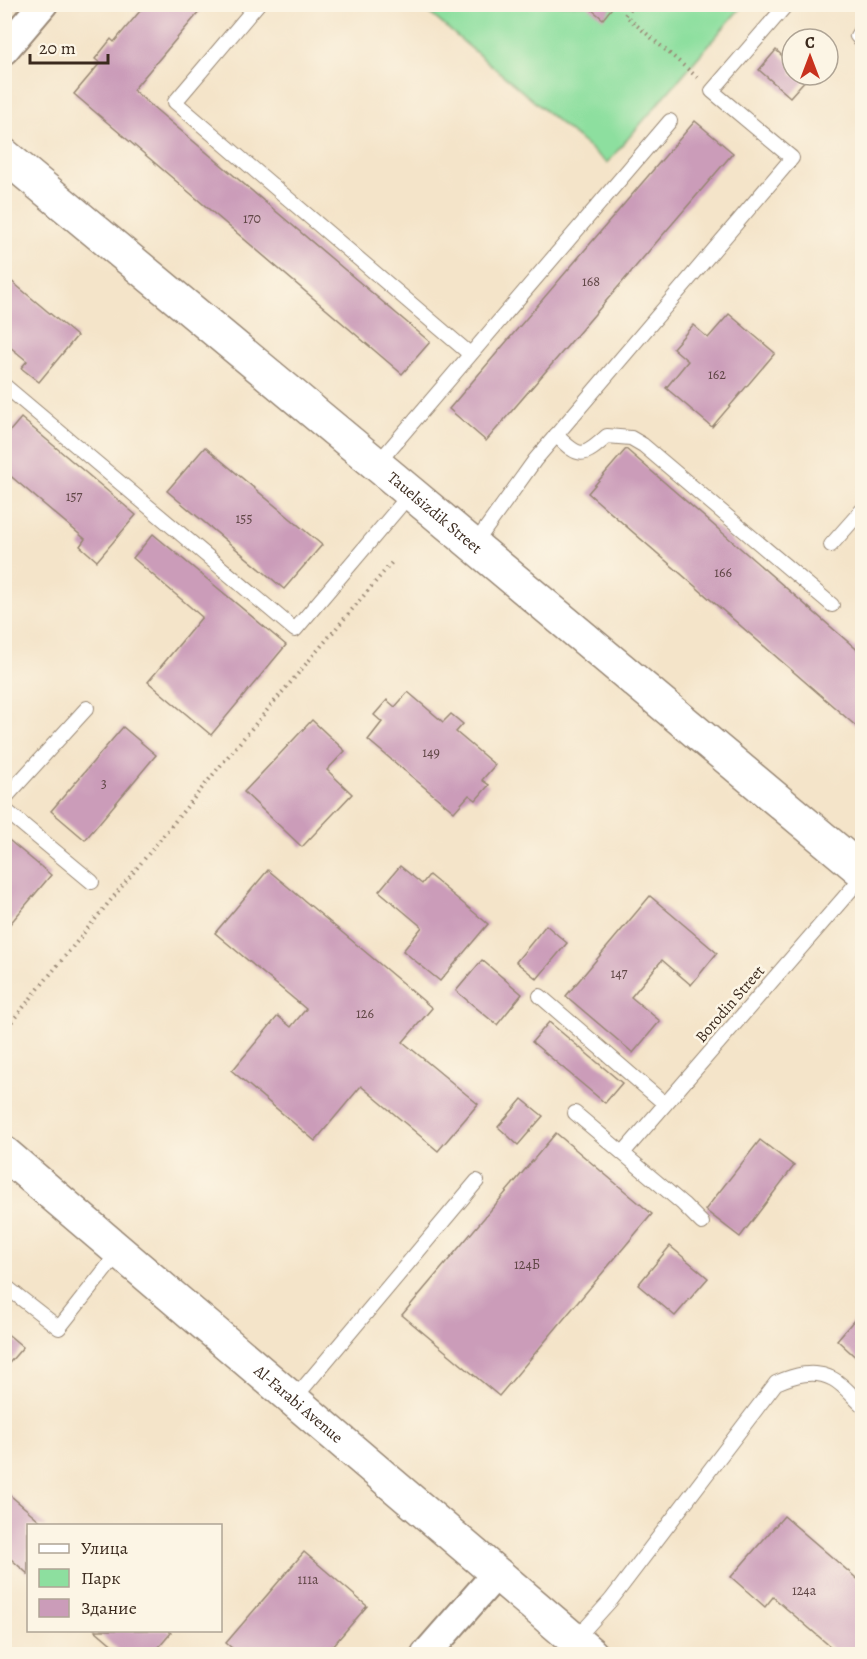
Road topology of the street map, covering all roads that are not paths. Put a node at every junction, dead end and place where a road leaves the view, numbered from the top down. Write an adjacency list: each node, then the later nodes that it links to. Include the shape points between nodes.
1 (44, 4): 6 (street)
2 (258, 4): 9 (lane, via 175,102)
3 (787, 4): 11 (lane, via 712,91 792,158)
4 (862, 28): 5 (lane, via 857,36)
5 (862, 40)
6 (4, 50)
7 (670, 121): 9 (lane)
8 (4, 155): 12 (main road, Tauelsіzdіk Street)
9 (471, 354): 12 (lane)
10 (4, 385): 13 (lane, via 295,630)
11 (556, 435): 15 (lane); 17 (lane, via 572,450 584,453 591,452 607,436 631,438)
12 (377, 464): 13 (main road, Tauelsіzdіk Street)
13 (411, 493): 15 (main road, Tauelsіzdіk Street)
14 (862, 510): 16 (lane)
15 (474, 545): 21 (main road, Tauelsіzdіk Street)
16 (831, 545)
17 (832, 605)
18 (87, 708): 19 (lane)
19 (4, 799)
20 (4, 809): 23 (lane)
21 (862, 871)
22 (862, 877): 25 (lane, Borodin Street)
23 (92, 882)
24 (540, 996): 25 (lane)
25 (665, 1104): 28 (lane, Borodin Street)
26 (575, 1113): 28 (lane)
27 (4, 1153): 31 (main road, Al-Farabi Avenue)
28 (622, 1153): 30 (lane)
29 (477, 1181): 33 (lane)
30 (702, 1223)
31 (120, 1250): 32 (lane, via 59,1328); 33 (main road, Al-Farabi Avenue)
32 (4, 1285)
33 (294, 1399): 35 (main road, Al-Farabi Avenue)
34 (862, 1405): 36 (lane, via 833,1379 815,1374 796,1374 776,1383 611,1600)
35 (497, 1573): 36 (main road, Al-Farabi Avenue); 37 (street)
36 (583, 1647)
37 (426, 1654)

